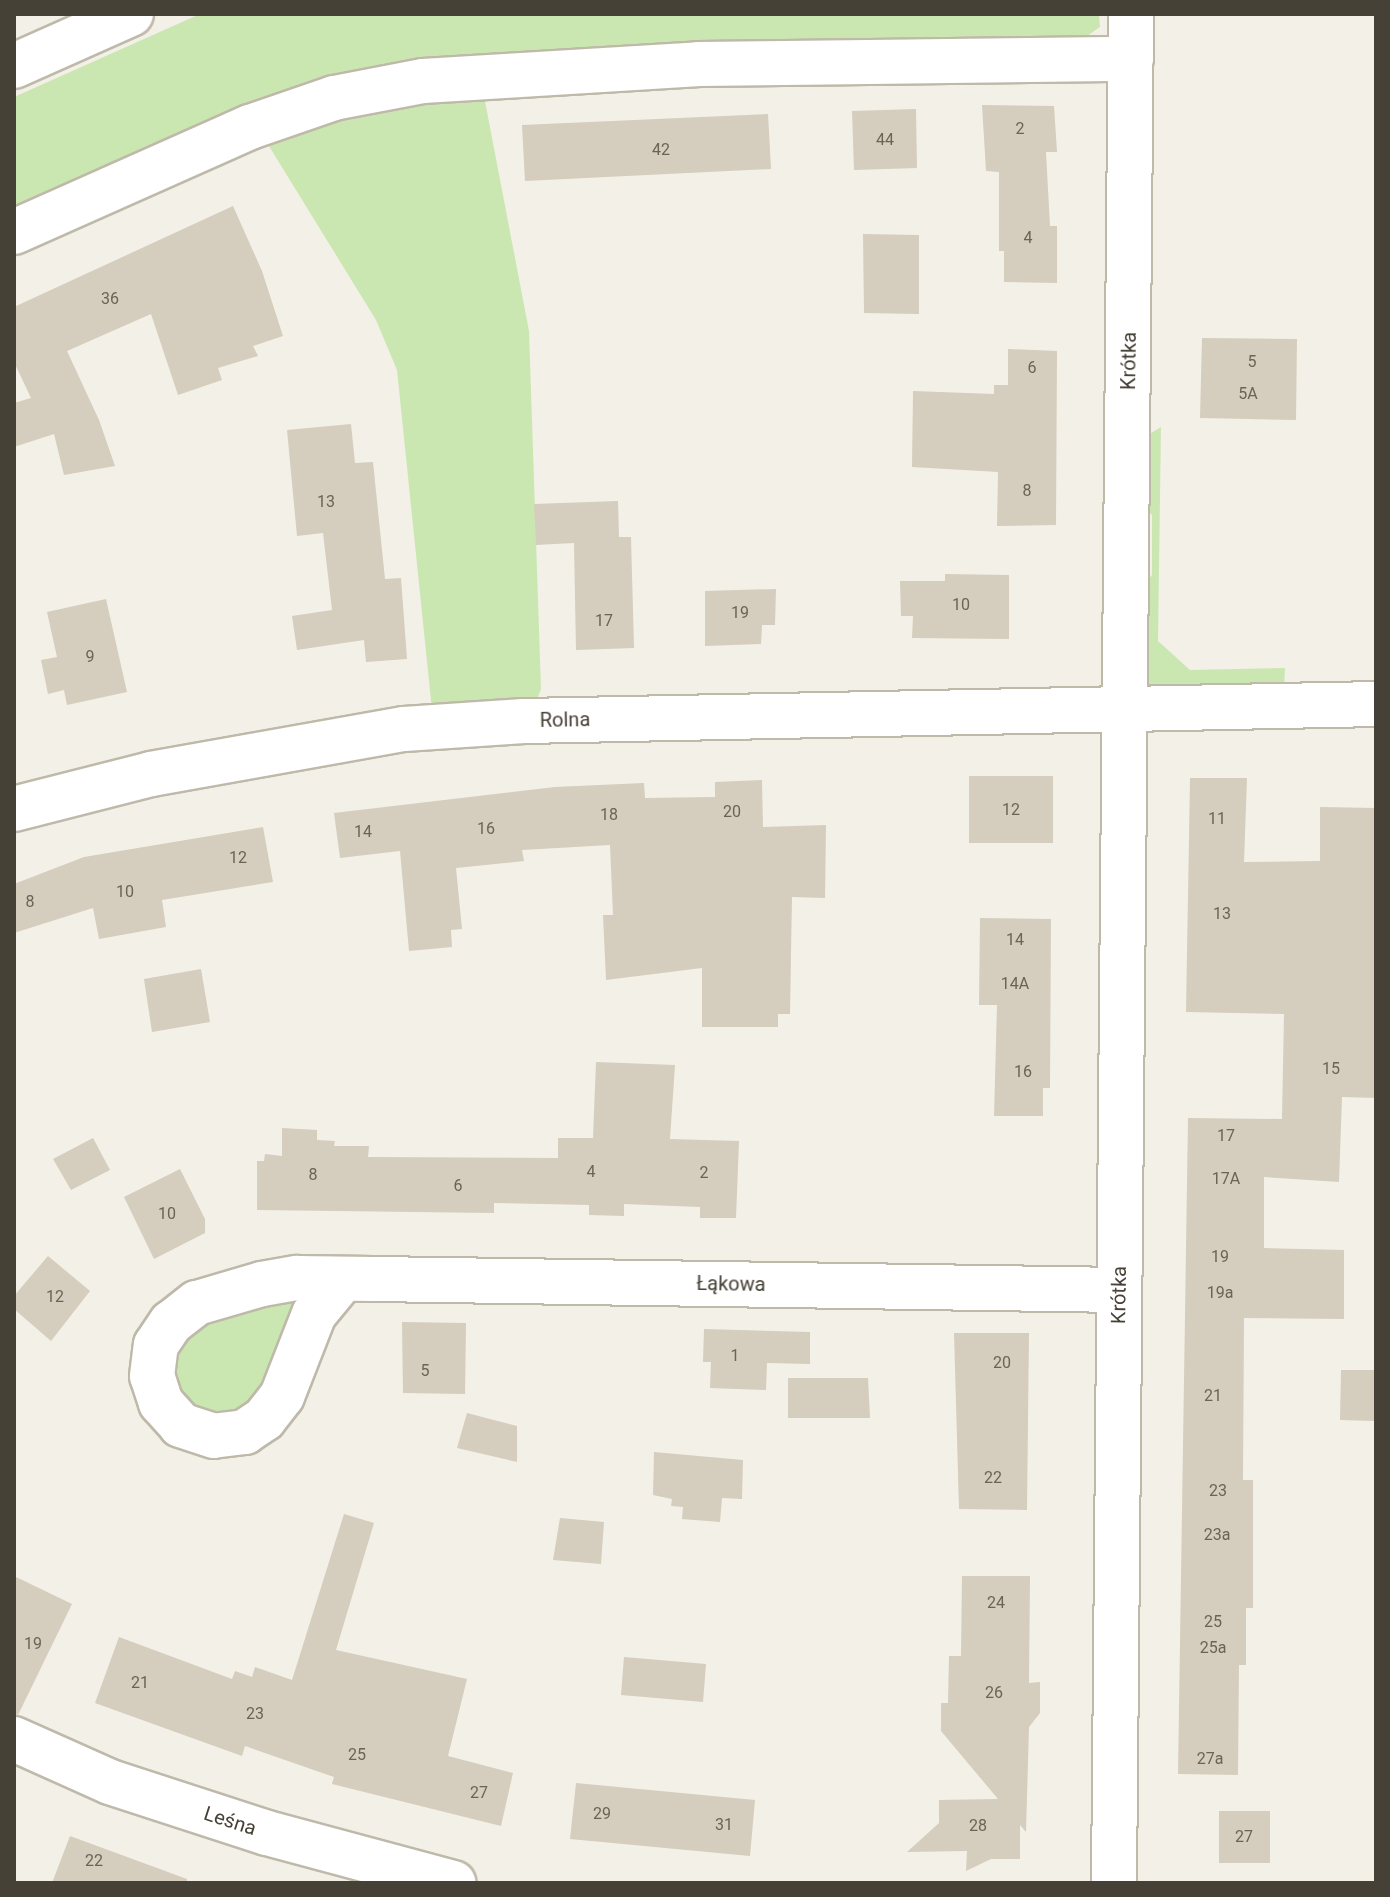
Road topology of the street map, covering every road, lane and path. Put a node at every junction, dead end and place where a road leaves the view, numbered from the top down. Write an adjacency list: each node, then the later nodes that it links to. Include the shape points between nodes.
1 (131, 14): 3 (street)
2 (1131, 14): 4 (street, Krótka)
3 (77, 24): 5 (street)
4 (1131, 59): 6 (street, via 699,64 423,81 334,98 250,127); 8 (street, Krótka)
5 (14, 66)
6 (14, 232)
7 (1376, 704): 8 (street)
8 (1124, 707): 9 (street, Rolna, via 524,721 404,729 151,774); 11 (street, Krótka)
9 (14, 809)
10 (343, 1279): 11 (street, Łąkowa)
11 (1119, 1290): 14 (street, Krótka)
12 (14, 1739): 13 (street, Leśna, via 110,1782)
13 (453, 1883)
14 (1114, 1883)

